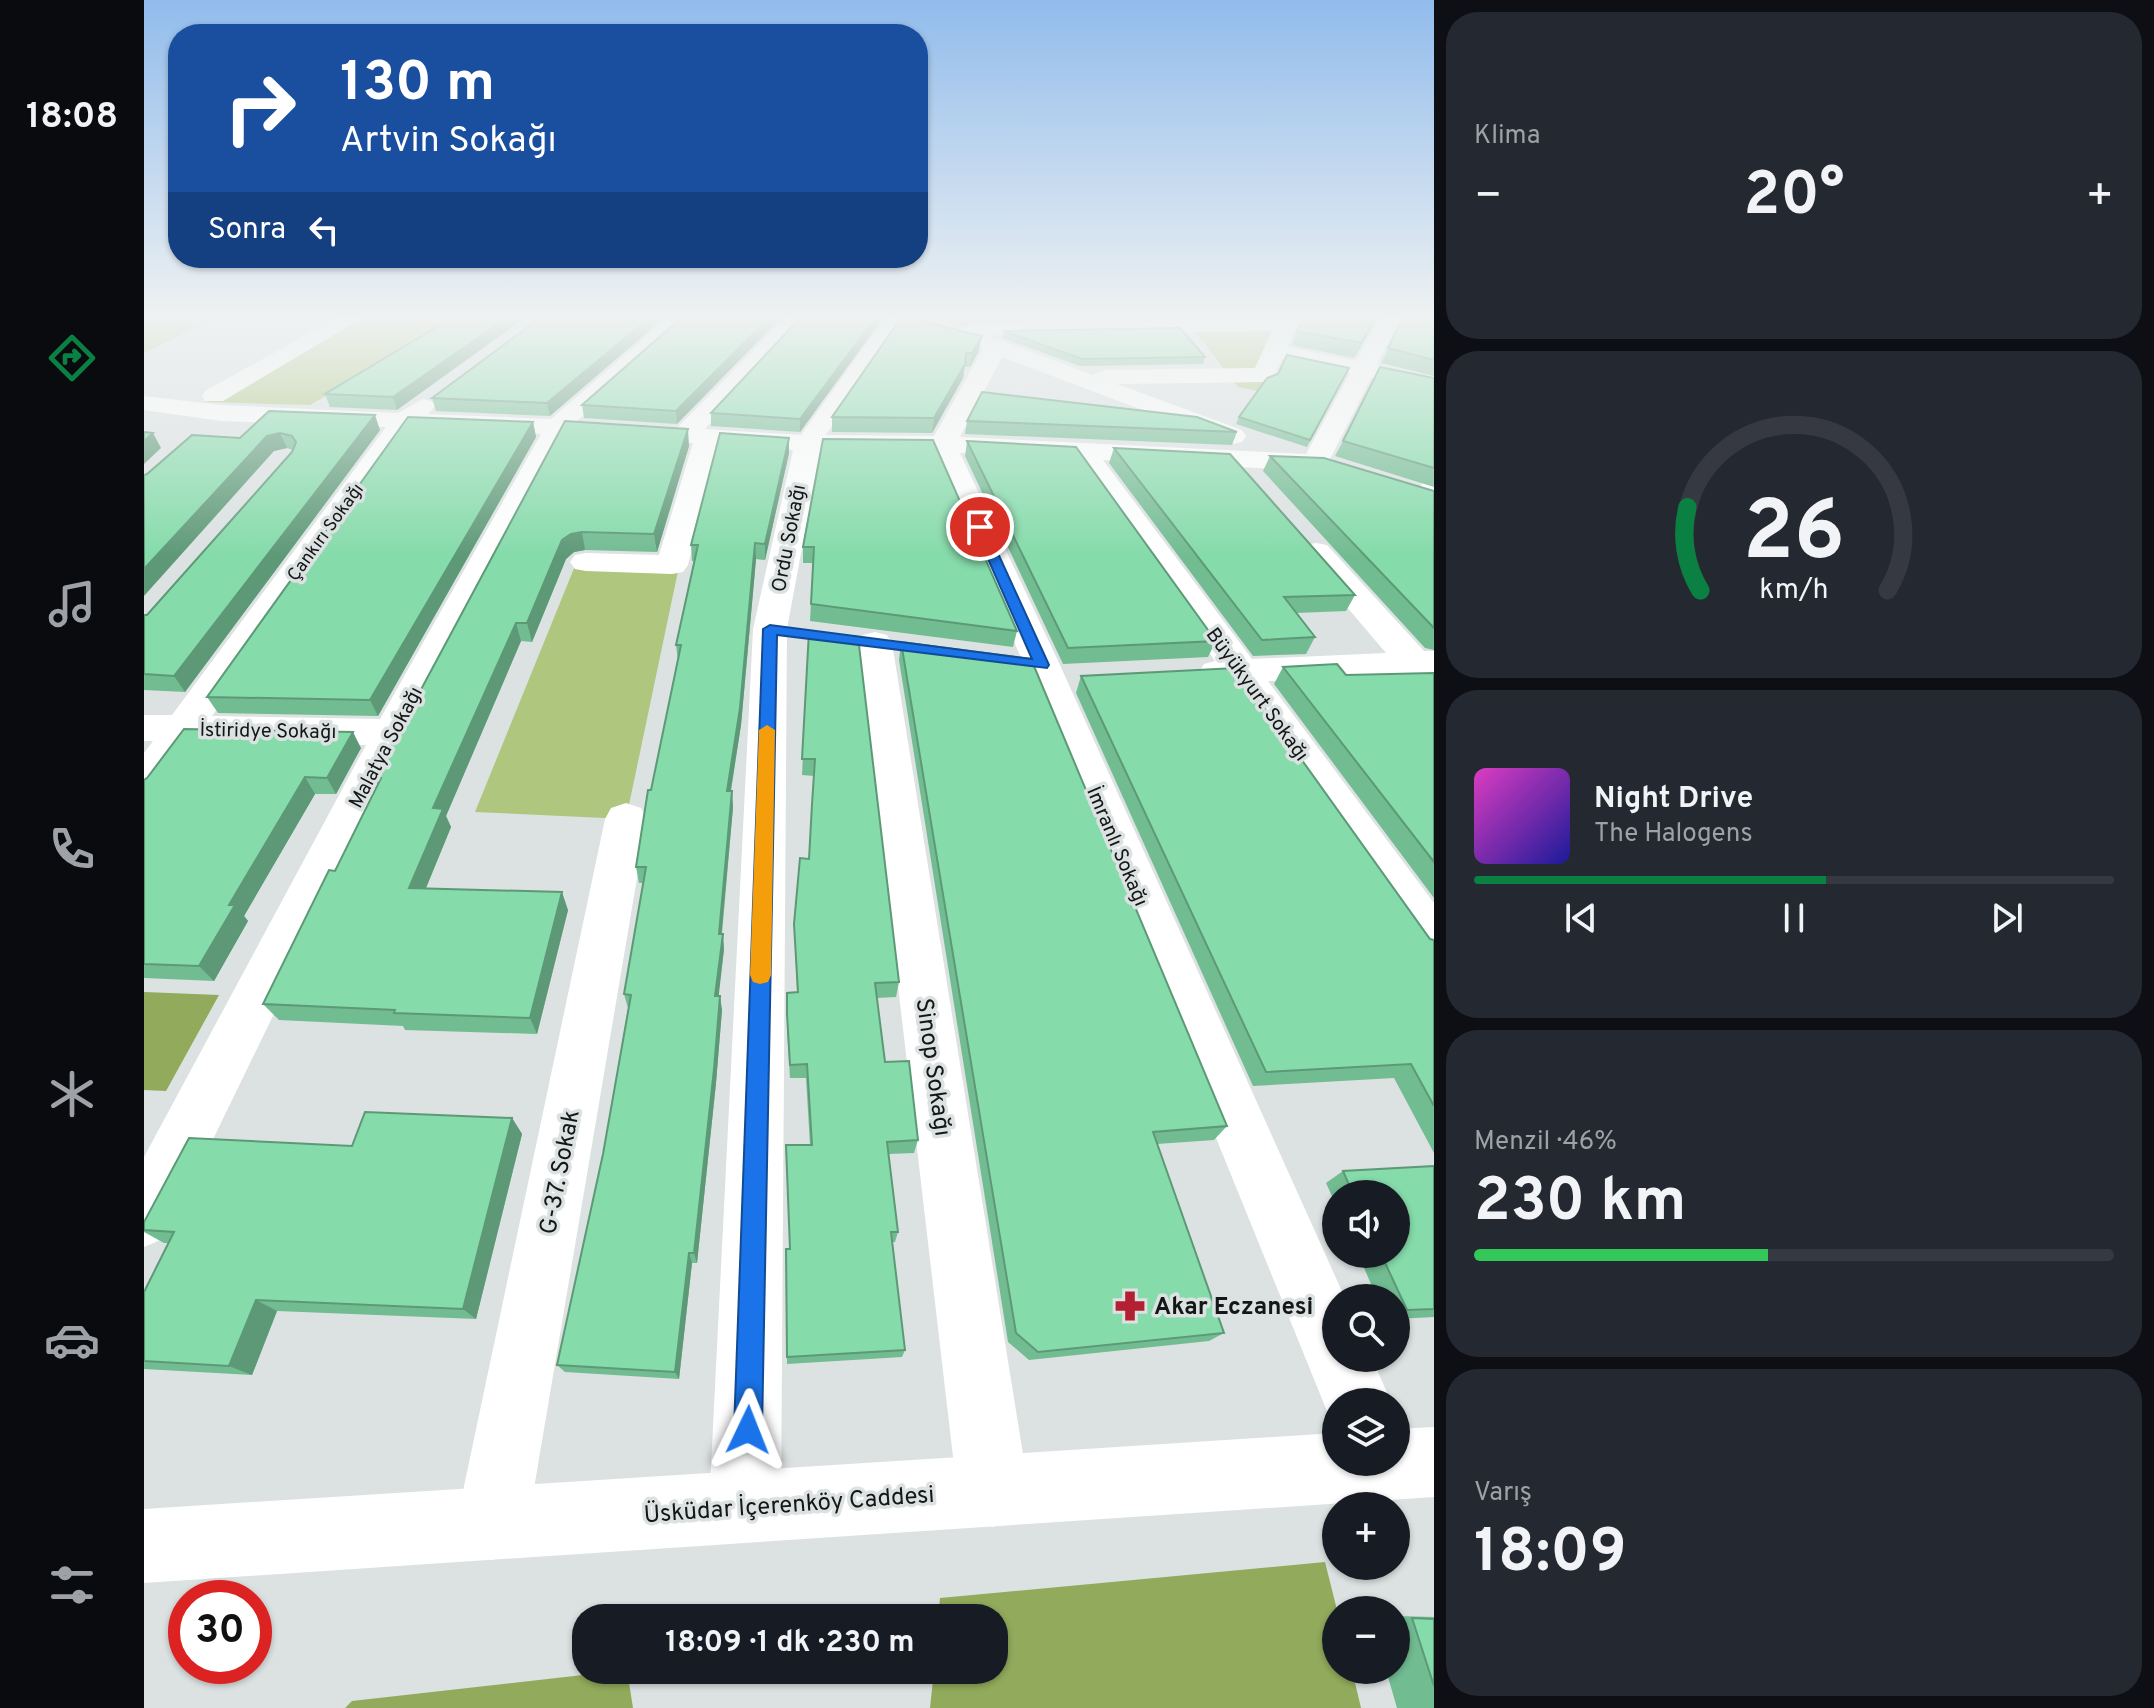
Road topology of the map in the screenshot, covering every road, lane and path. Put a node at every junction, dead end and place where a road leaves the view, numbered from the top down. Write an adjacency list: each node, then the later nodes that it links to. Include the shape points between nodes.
1 (229, 398): 10 (street)
2 (434, 398): 11 (street, Çankırı Sokağı)
3 (589, 398): 12 (street, Malatya Sokağı)
4 (729, 398): 14 (street)
5 (851, 398): 15 (street, Ordu Sokağı)
6 (968, 398): 16 (street)
7 (1133, 398): 19 (street)
8 (1348, 398): 19 (street)
9 (144, 403): 10 (street)
10 (218, 405): 11 (street); 13 (street)
11 (404, 420): 12 (street); 31 (street, Çankırı Sokağı)
12 (558, 427): 14 (street); 32 (street, Malatya Sokağı)
13 (199, 432)
14 (697, 436): 15 (street); 25 (street, via 672,565)
15 (808, 443): 16 (street); 40 (street, Ordu Sokağı, via 785,631)
16 (943, 444): 17 (street); 37 (street, İmranlı Sokağı)
17 (1081, 449): 18 (street); 28 (street, Büyükyurt Sokağı)
18 (1230, 456): 19 (street); 22 (street)
19 (1315, 463): 20 (street)
20 (1344, 471)
21 (1401, 489): 23 (street)
22 (1261, 491)
23 (1433, 495)
24 (1292, 525): 27 (street)
25 (586, 562)
26 (875, 643): 39 (street, Sinop Sokağı)
27 (1428, 670): 28 (street)
28 (1241, 671): 29 (street); 35 (street, Büyükyurt Sokağı)
29 (1181, 673)
30 (144, 728): 31 (street, İstiridye Sokağı)
31 (184, 728): 32 (street, İstiridye Sokağı); 33 (street, Çankırı Sokağı)
32 (392, 732): 36 (street, Malatya Sokağı)
33 (144, 783)
34 (626, 819): 41 (street, G-37. Sokak)
35 (1434, 939)
36 (144, 1217)
37 (1322, 1321)
38 (1322, 1468): 39 (street, Üsküdar İçerenköy Caddesi)
39 (993, 1491): 40 (street, Üsküdar İçerenköy Caddesi)
40 (745, 1506): 41 (street, Üsküdar İçerenköy Caddesi)
41 (492, 1524): 42 (street, Üsküdar İçerenköy Caddesi)
42 (144, 1546)

